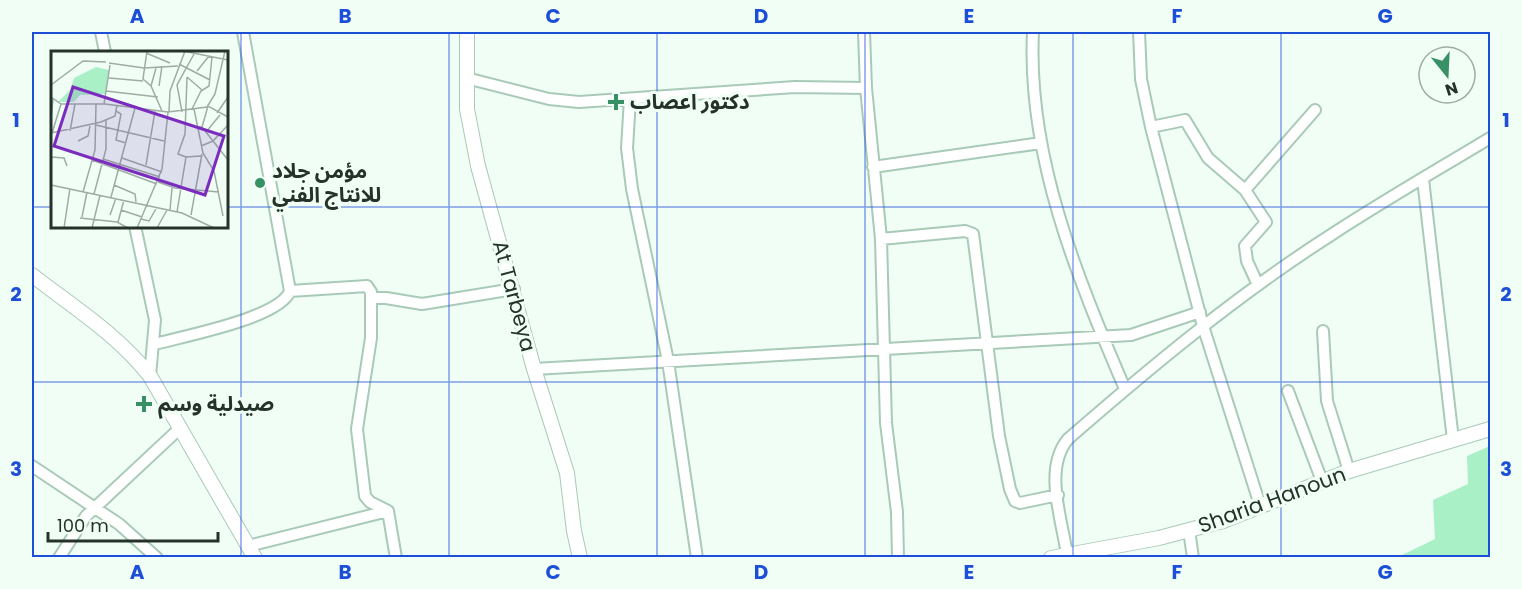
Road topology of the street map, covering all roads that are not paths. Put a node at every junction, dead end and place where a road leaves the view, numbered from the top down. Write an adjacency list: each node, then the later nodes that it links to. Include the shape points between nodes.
1 (100, 32): 7 (street)
2 (243, 32): 23 (street)
3 (469, 32): 8 (street, At Tarbeya)
4 (864, 32): 9 (street)
5 (1033, 32): 14 (street, via 1031,72)
6 (1139, 32): 12 (street, via 1141,80)
7 (105, 51)
8 (466, 78): 10 (street, via 564,101); 22 (street, At Tarbeya, via 467,109 478,166)
9 (866, 88): 10 (street, via 795,87); 15 (street)
10 (630, 99): 32 (street, via 627,148 632,189)
11 (1315, 110): 17 (street)
12 (1151, 127): 17 (street, via 1185,120 1208,158); 25 (street)
13 (1491, 138): 16 (street)
14 (1041, 143): 15 (street); 28 (street, via 1072,259)
15 (873, 167): 19 (street)
16 (1423, 179): 21 (street, via 1330,235); 39 (street)
17 (1245, 190): 21 (street, via 1266,222 1245,246)
18 (135, 228): 30 (street, via 155,320)
19 (881, 239): 29 (street, via 971,231); 31 (street)
20 (32, 274): 34 (street, via 94,320 132,353)
21 (1258, 285): 26 (street)
22 (514, 289): 24 (street, via 422,304); 33 (street, At Tarbeya)
23 (290, 291): 24 (street, via 367,286); 30 (street, via 287,299 276,307)
24 (372, 298): 46 (street, via 371,338 357,429 365,496)
25 (1200, 312): 26 (street); 28 (street, via 1140,333)
26 (1203, 326): 35 (street); 44 (street)
27 (1323, 331): 41 (street, via 1327,401)
28 (1103, 336): 29 (street); 35 (street)
29 (986, 343): 31 (street); 43 (street, via 999,436 1013,497 1024,503)
30 (155, 344): 34 (street)
31 (885, 348): 32 (street); 55 (street, via 886,423 897,512)
32 (669, 362): 33 (street); 54 (street)
33 (534, 369): 53 (street, At Tarbeya, via 567,473)
34 (150, 376): 37 (street)
35 (1125, 390): 43 (street, via 1062,446 1055,468)
36 (1288, 391): 42 (street)
37 (179, 429): 45 (street); 48 (street)
38 (1491, 429): 39 (street, Sharia Hanoun)
39 (1453, 440): 41 (street, Sharia Hanoun)
40 (32, 466): 45 (street)
41 (1349, 471): 42 (street, Sharia Hanoun)
42 (1322, 481): 44 (street, Sharia Hanoun)
43 (1058, 495): 49 (street)
44 (1260, 505): 47 (street, Sharia Hanoun)
45 (95, 508): 50 (street); 51 (street)
46 (388, 511): 48 (street); 52 (street)
47 (1189, 530): 49 (street, Sharia Hanoun); 57 (street)
48 (251, 552)
49 (1076, 555): 56 (street, Sharia Hanoun)
50 (59, 558)
51 (157, 558)
52 (396, 558)
53 (580, 558)
54 (697, 558)
55 (898, 558)
56 (1051, 558)
57 (1193, 558)

